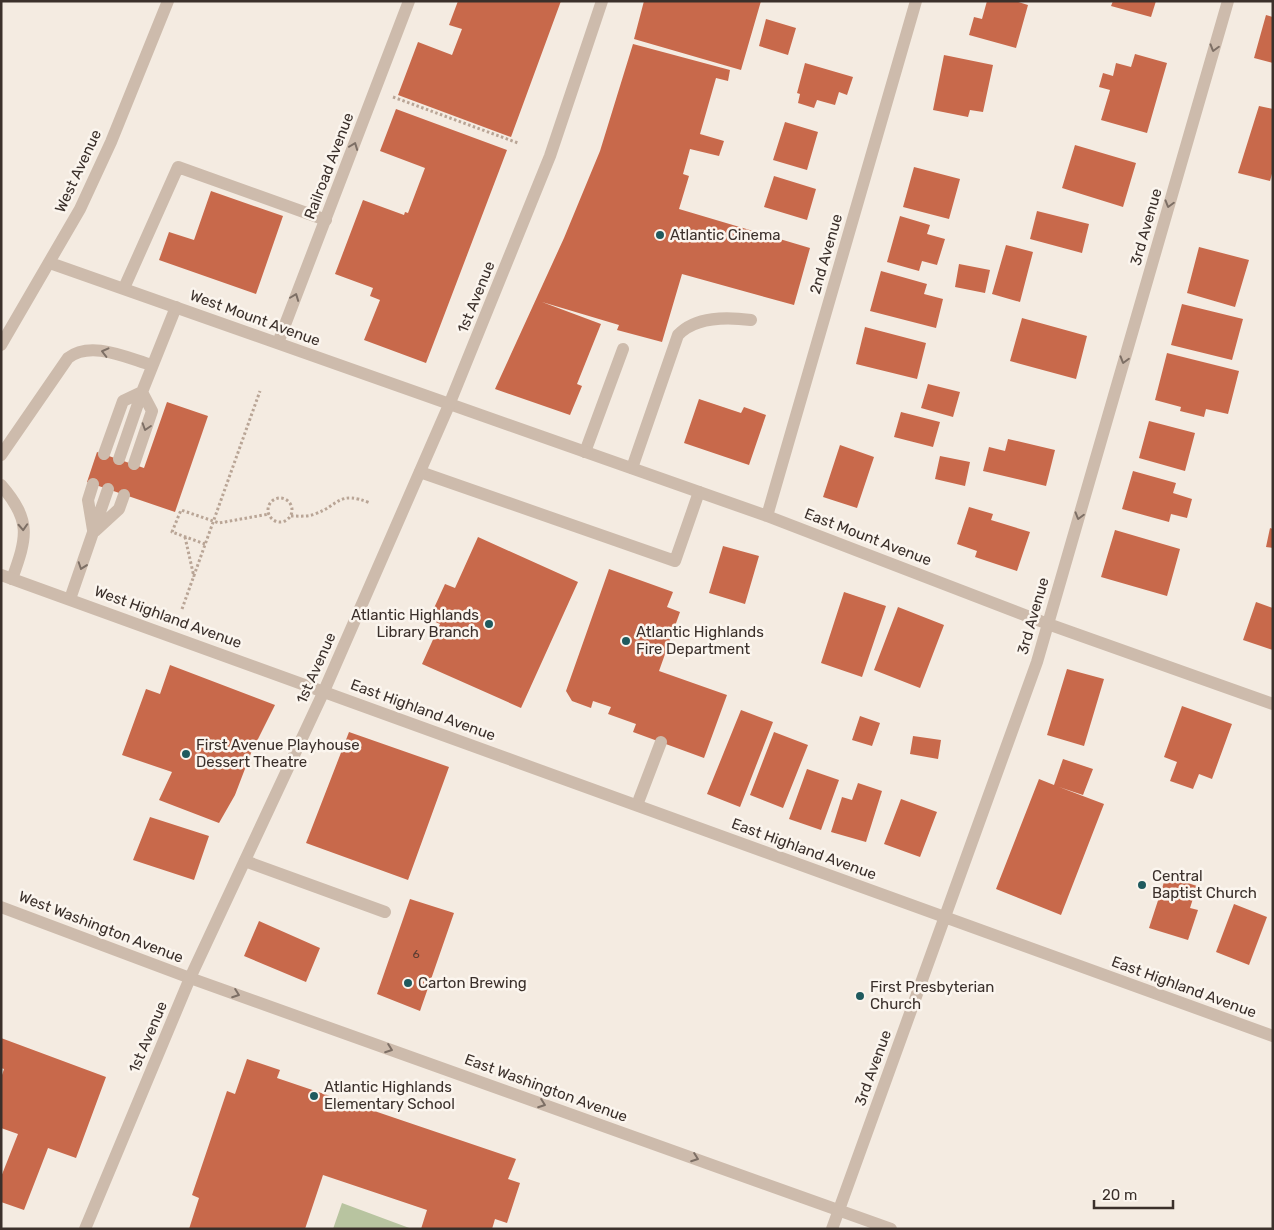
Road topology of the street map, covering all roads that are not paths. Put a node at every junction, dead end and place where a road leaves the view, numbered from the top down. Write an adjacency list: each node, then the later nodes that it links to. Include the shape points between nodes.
1 (168, 1): 7 (street, West Avenue, via 111,142)
2 (409, 1): 6 (street, Railroad Avenue, one-way to 2)
3 (602, 1): 16 (street, 1st Avenue, via 553,148)
4 (916, 1): 29 (street, 2nd Avenue)
5 (1228, 1): 33 (street, 3rd Avenue, one-way to 33)
6 (326, 220): 8 (street, via 178,167); 11 (street, Railroad Avenue, one-way to 6)
7 (50, 263): 8 (street, West Mount Avenue); 12 (street, West Avenue)
8 (124, 288): 9 (street, West Mount Avenue)
9 (176, 307): 11 (street, West Mount Avenue); 14 (street)
10 (751, 320): 22 (street, via 709,320 684,328 678,335)
11 (278, 343): 16 (street, West Mount Avenue)
12 (1, 345)
13 (623, 350): 17 (street)
14 (152, 365): 15 (street); 19 (street, one-way to 19, via 92,349 74,352)
15 (142, 392): 18 (street, via 123,401); 20 (street); 21 (street, one-way to 21, via 152,411)
16 (449, 405): 17 (street, East Mount Avenue); 23 (street, 1st Avenue)
17 (585, 452): 22 (street, East Mount Avenue)
18 (104, 454)
19 (1, 455)
20 (119, 459)
21 (134, 464)
22 (632, 468): 27 (street, East Mount Avenue)
23 (420, 472): 27 (street, via 675,561); 34 (street, 1st Avenue)
24 (93, 484): 30 (street, via 88,500)
25 (1, 485): 31 (street, one-way to 31, via 18,508 24,527 21,553)
26 (108, 489): 30 (street)
27 (699, 492): 29 (street, East Mount Avenue)
28 (124, 494): 30 (street, via 119,509)
29 (767, 516): 33 (street, East Mount Avenue)
30 (93, 533): 32 (street, one-way to 32)
31 (7, 577): 32 (street, West Highland Avenue)
32 (70, 599): 34 (street, West Highland Avenue)
33 (1048, 624): 35 (street, East Mount Avenue); 41 (street, 3rd Avenue)
34 (324, 691): 37 (street, East Highland Avenue); 38 (street, 1st Avenue)
35 (1273, 704)
36 (661, 742): 37 (street)
37 (637, 805): 41 (street, East Highland Avenue)
38 (245, 861): 40 (street); 42 (street, 1st Avenue)
39 (1, 906): 42 (street, West Washington Avenue)
40 (385, 912)
41 (944, 918): 43 (street, East Highland Avenue); 44 (street, 3rd Avenue)
42 (190, 978): 44 (street, East Washington Avenue, one-way to 44); 45 (street, 1st Avenue)
43 (1273, 1036)
44 (840, 1210): 46 (street, 3rd Avenue); 47 (street, East Washington Avenue)
45 (85, 1229)
46 (832, 1229)
47 (891, 1229)

